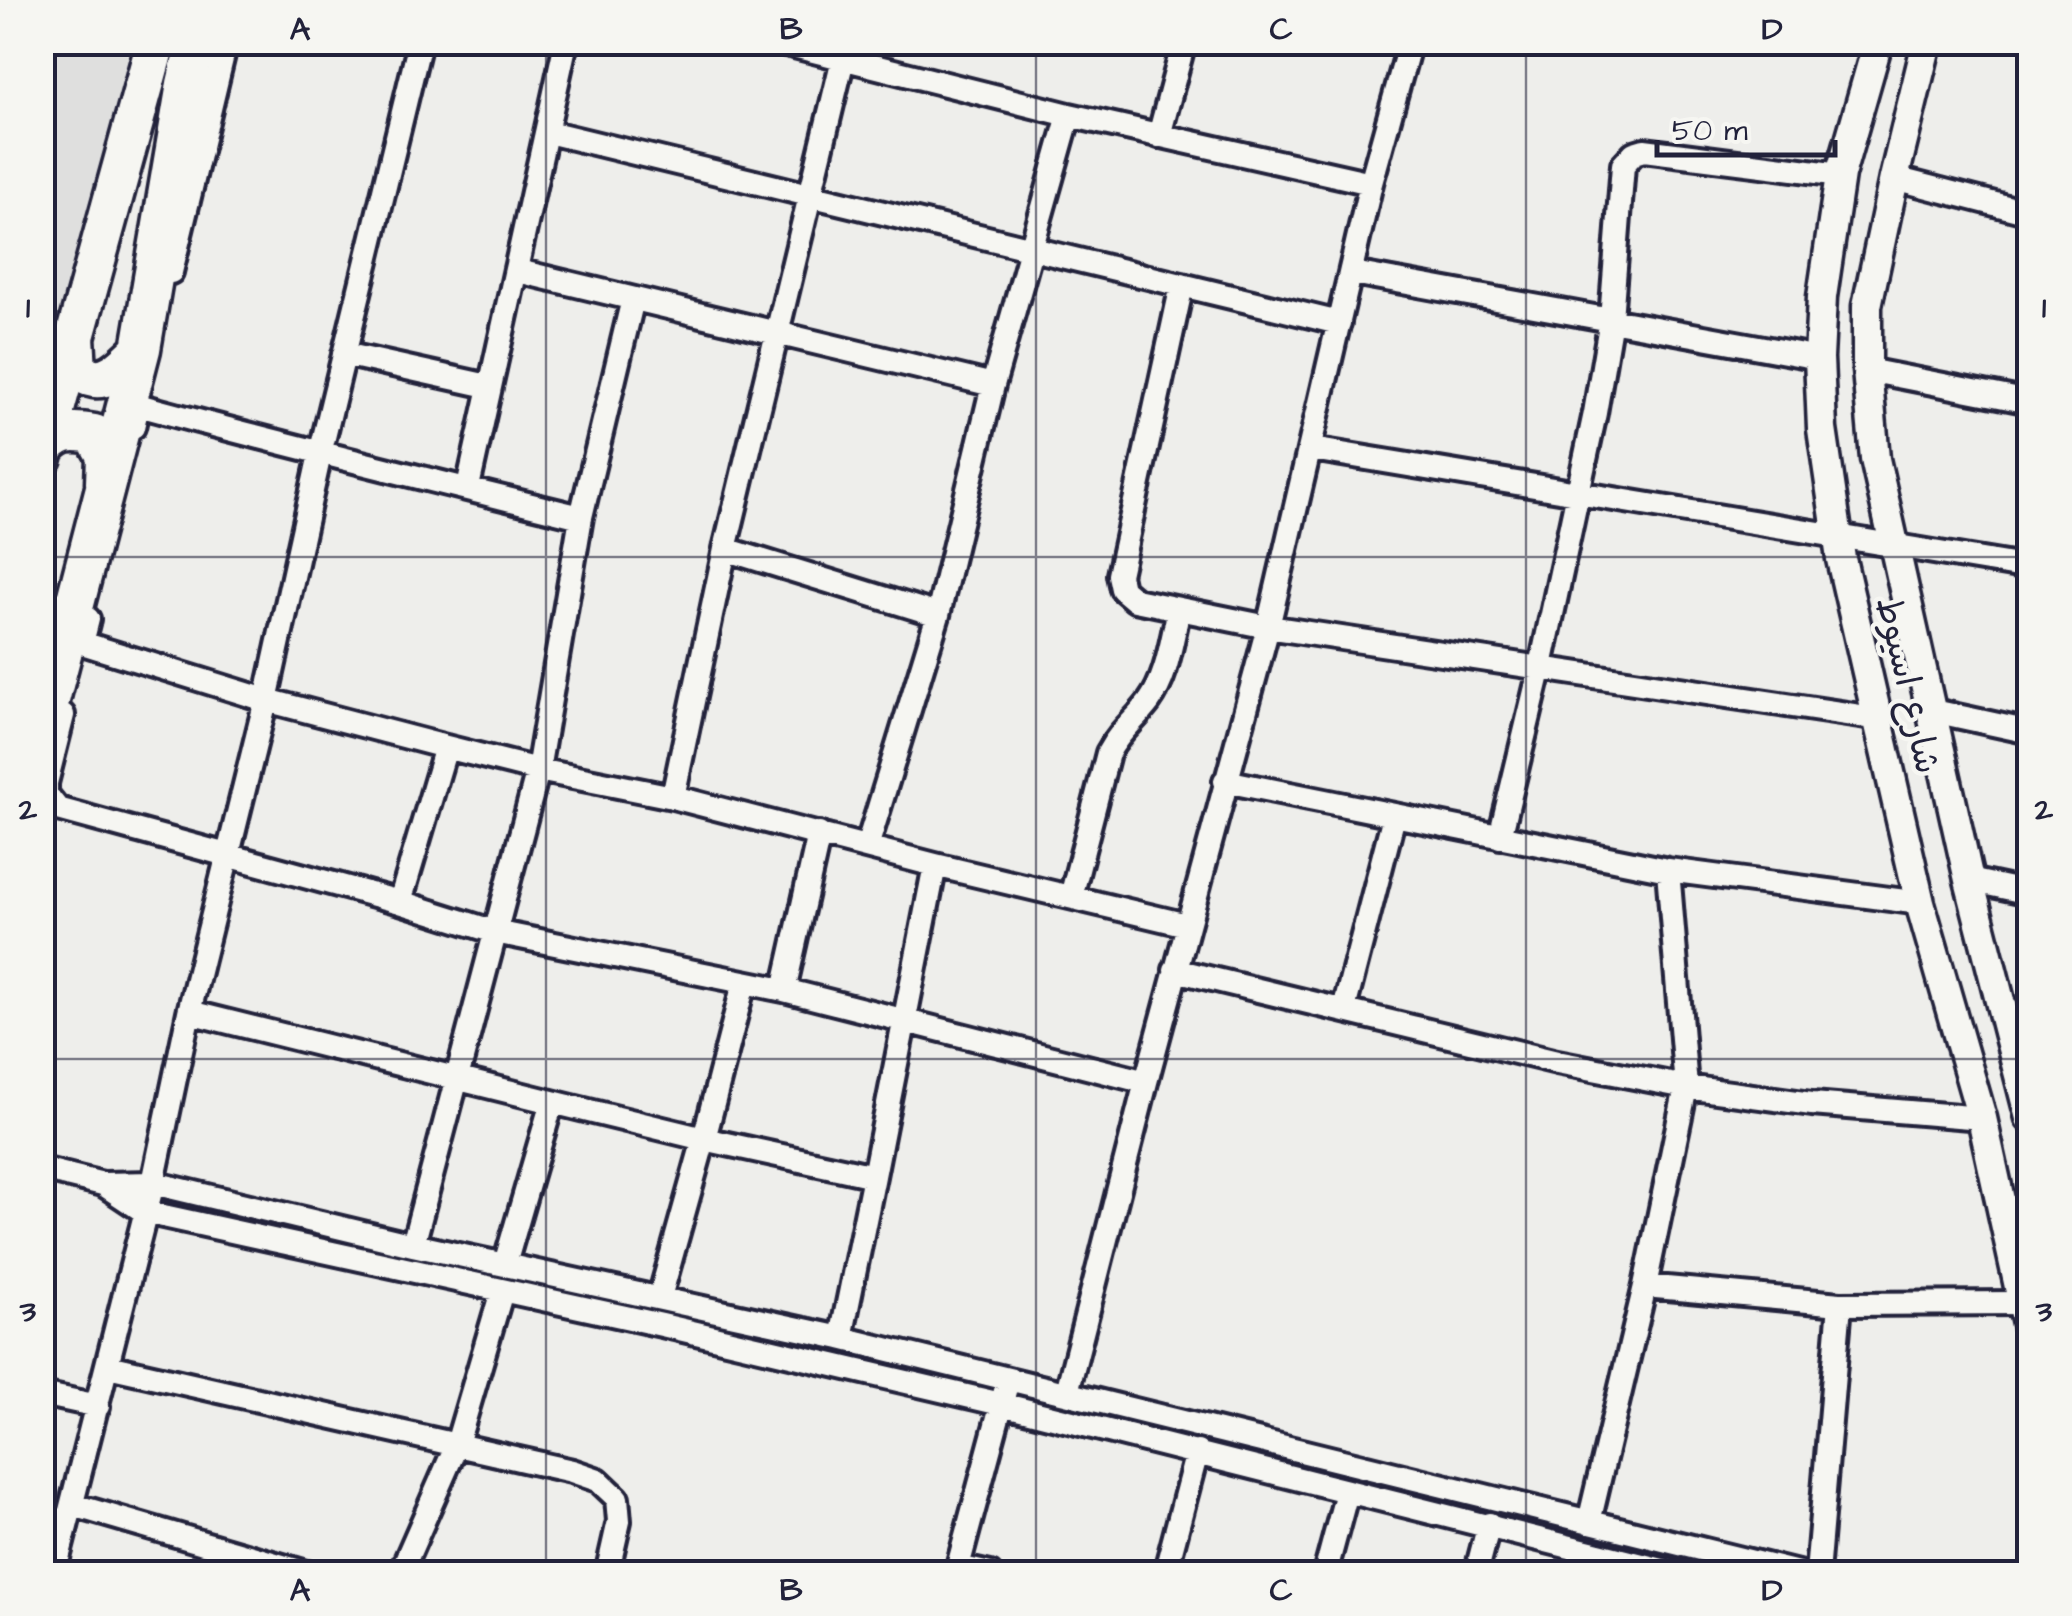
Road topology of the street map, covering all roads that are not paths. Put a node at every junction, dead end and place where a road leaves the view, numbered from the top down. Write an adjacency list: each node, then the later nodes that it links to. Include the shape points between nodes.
1 (156, 42): 29 (highway)
2 (196, 42): 31 (highway)
3 (226, 42): 38 (street)
4 (420, 42): 32 (street)
5 (566, 42): 13 (street)
6 (778, 42): 11 (street)
7 (1184, 42): 14 (street)
8 (1410, 42): 17 (street)
9 (1878, 42): 15 (street, شارع اسيوط)
10 (1928, 42): 16 (street, شارع اسيوط)
11 (845, 50): 12 (street); 18 (street)
12 (1069, 115): 14 (street); 20 (street)
13 (548, 132): 18 (street); 21 (street)
14 (1159, 136): 17 (street)
15 (1840, 175): 24 (street, شارع اسيوط); 27 (street, via 1634,153 1622,170)
16 (1894, 178): 19 (street); 26 (street, شارع اسيوط)
17 (1371, 183): 22 (street)
18 (810, 194): 20 (street); 30 (street)
19 (2030, 212)
20 (1029, 248): 23 (street); 35 (street)
21 (518, 271): 25 (street); 36 (street)
22 (1352, 272): 27 (street); 28 (street)
23 (1182, 285): 28 (street); 50 (street, via 1118,574 1134,600)
24 (1822, 297): 26 (street); 33 (street, شارع اسيوط)
25 (633, 299): 30 (street); 45 (street)
26 (1868, 306): 34 (street, شارع اسيوط)
27 (1611, 319): 33 (street); 43 (street)
28 (1339, 323): 39 (street)
29 (75, 334): 31 (highway, via 77,369 87,378 120,370); 40 (highway)
30 (777, 334): 35 (street); 48 (street)
31 (141, 348): 44 (highway)
32 (344, 354): 36 (street); 41 (street)
33 (1819, 358): 46 (street, شارع اسيوط)
34 (1867, 370): 37 (street); 47 (street, شارع اسيوط, via 1875,459)
35 (993, 384): 51 (street)
36 (488, 386): 42 (street)
37 (2030, 402)
38 (138, 405): 41 (street); 53 (street)
39 (1312, 449): 43 (street); 52 (street)
40 (43, 454): 44 (highway, via 53,438 70,430 94,434 106,456)
41 (320, 454): 42 (street); 55 (street)
42 (468, 487): 45 (street)
43 (1578, 493): 46 (street); 54 (street)
44 (106, 495): 58 (highway)
45 (581, 517): 61 (street)
46 (1838, 538): 47 (street); 57 (street, شارع اسيوط)
47 (1893, 546): 49 (street); 56 (street, شارع اسيوط)
48 (726, 549): 51 (street); 63 (street)
49 (2030, 568)
50 (1178, 610): 52 (street); 73 (street, via 1163,677 1108,752)
51 (938, 615): 67 (street)
52 (1268, 627): 54 (street); 62 (street)
53 (82, 644): 55 (street); 68 (street, via 46,794 58,808)
54 (1541, 666): 57 (street); 66 (street)
55 (266, 700): 60 (street); 68 (street)
56 (1929, 710): 59 (street); 71 (street, شارع اسيوط)
57 (1880, 719): 75 (street, شارع اسيوط)
58 (42, 731)
59 (2030, 732)
60 (446, 747): 61 (street); 74 (street)
61 (538, 770): 63 (street); 77 (street)
62 (1225, 781): 64 (street); 76 (street)
63 (673, 796): 65 (street)
64 (1394, 816): 66 (street); 81 (street)
65 (819, 834): 67 (street); 80 (street)
66 (1500, 837): 70 (street)
67 (867, 847): 69 (street)
68 (228, 855): 74 (street); 82 (street)
69 (935, 866): 73 (street); 83 (street)
70 (1668, 870): 75 (street); 87 (street)
71 (1969, 880): 72 (street); 84 (street, شارع اسيوط)
72 (2030, 893)
73 (1071, 898): 76 (street)
74 (400, 902): 77 (street)
75 (1920, 904): 89 (street, شارع اسيوط)
76 (1187, 925): 78 (street)
77 (495, 932): 79 (street); 85 (street)
78 (1175, 970): 81 (street); 86 (street)
79 (744, 983): 80 (street); 91 (street)
80 (784, 990): 83 (street)
81 (1344, 1009): 87 (street)
82 (189, 1012): 85 (street); 94 (street)
83 (906, 1022): 86 (street); 93 (street)
84 (2019, 1037): 90 (street, شارع اسيوط)
85 (459, 1079): 88 (street); 97 (street)
86 (1146, 1082): 108 (street)
87 (1686, 1088): 89 (street); 99 (street)
88 (552, 1102): 91 (street); 98 (street)
89 (1982, 1118): 103 (street, شارع اسيوط)
90 (2030, 1118)
91 (704, 1139): 93 (street); 101 (street)
92 (42, 1169): 95 (street)
93 (874, 1176): 105 (street)
94 (152, 1183): 95 (street); 96 (street); 97 (street)
95 (104, 1184): 96 (street)
96 (146, 1212): 100 (street); 106 (street)
97 (413, 1245): 98 (street)
98 (506, 1264): 101 (street)
99 (1645, 1286): 102 (street); 116 (street)
100 (502, 1292): 110 (street); 112 (street)
101 (660, 1297): 105 (street)
102 (1840, 1304): 103 (street); 129 (street)
103 (2023, 1304): 104 (street, شارع اسيوط)
104 (2030, 1336)
105 (841, 1338): 107 (street)
106 (108, 1366): 111 (street); 112 (street)
107 (1009, 1378): 108 (street); 110 (street)
108 (1067, 1392): 116 (street)
109 (42, 1394): 111 (street)
110 (1002, 1404): 113 (street); 118 (street)
111 (98, 1406): 115 (street)
112 (457, 1444): 122 (street); 123 (street, via 608,1486 618,1498 620,1522)
113 (1197, 1452): 114 (street); 125 (street)
114 (1347, 1492): 117 (street); 126 (street)
115 (73, 1505): 120 (street); 121 (street)
116 (1589, 1522): 128 (street)
117 (1489, 1524): 119 (street); 127 (street)
118 (957, 1570): 124 (street)
119 (1667, 1572)
120 (54, 1574)
121 (310, 1574)
122 (400, 1574)
123 (607, 1574)
124 (990, 1574)
125 (1165, 1574)
126 (1325, 1574)
127 (1476, 1574)
128 (1802, 1574)
129 (1817, 1574)

